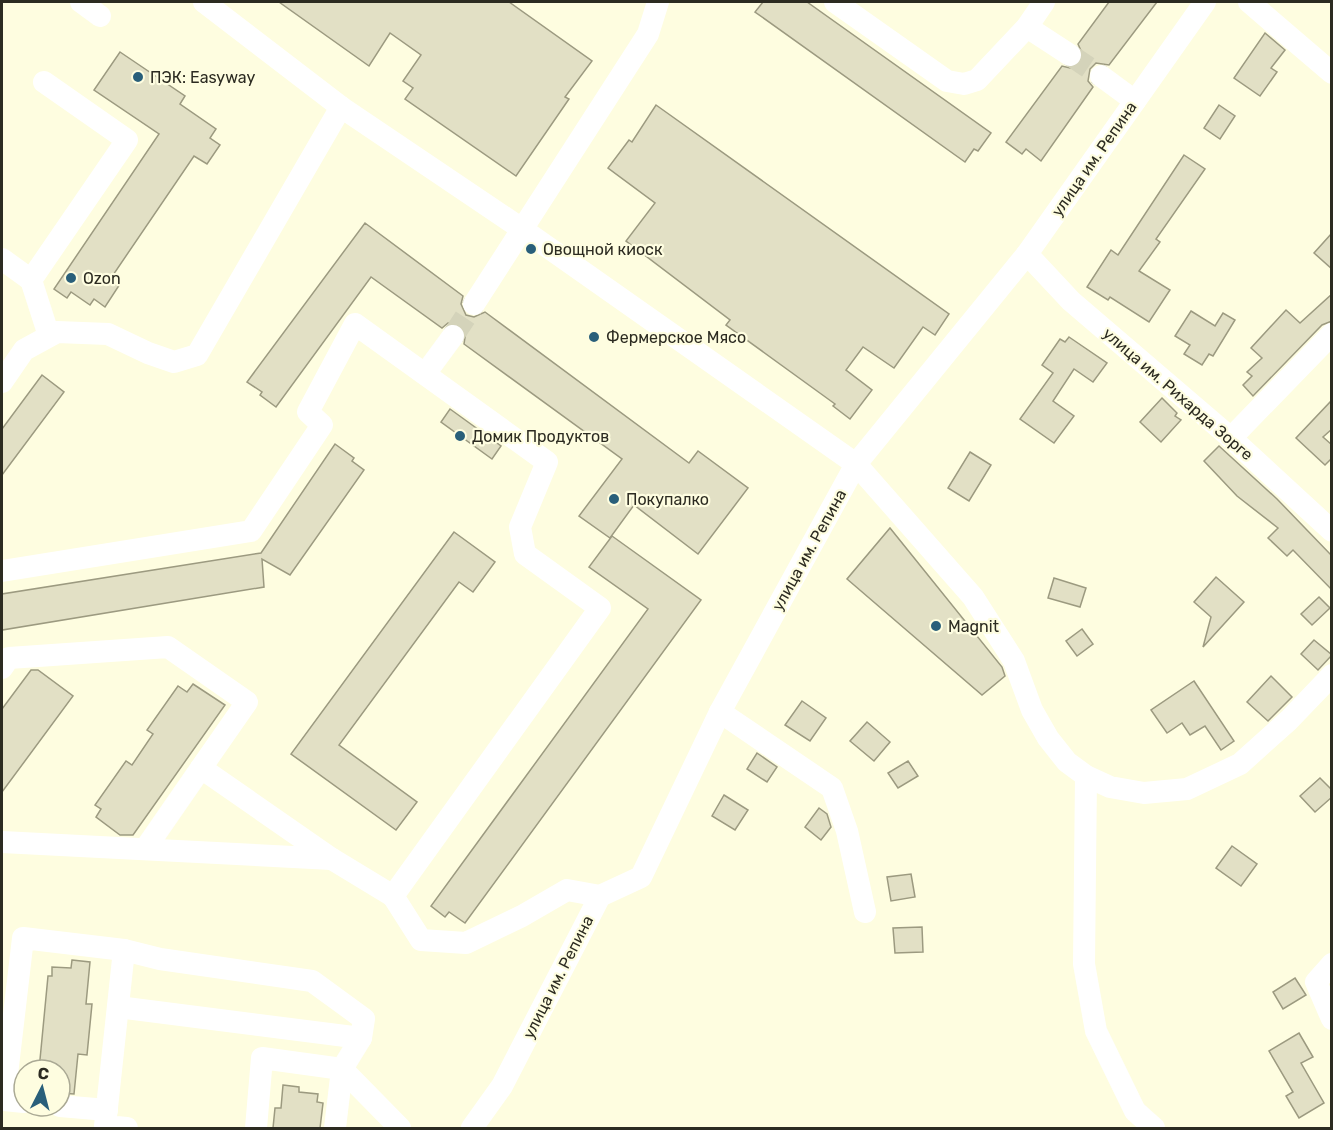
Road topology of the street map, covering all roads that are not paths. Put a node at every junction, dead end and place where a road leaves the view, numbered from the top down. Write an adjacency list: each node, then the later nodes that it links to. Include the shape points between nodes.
1 (81, 2): 8 (street)
2 (204, 2): 15 (street)
3 (658, 2): 16 (street, via 648,34)
4 (835, 2): 9 (street, via 947,81 964,84 976,80)
5 (1044, 2): 9 (street)
6 (1205, 2): 14 (street, улица им. Репина)
7 (1249, 2): 11 (street)
8 (100, 16)
9 (1027, 27): 10 (street)
10 (1070, 55)
11 (1332, 73)
12 (1101, 76): 14 (street)
13 (44, 82): 19 (street, via 127,140)
14 (1135, 101): 17 (street, улица им. Репина)
15 (340, 107): 16 (street); 22 (street, via 197,356 174,362 108,334 57,332)
16 (522, 230): 20 (street); 27 (street)
17 (1027, 254): 26 (street, улица им. Рихарда Зорге, via 1071,301); 27 (street, улица им. Репина)
18 (2, 259): 19 (street)
19 (31, 280): 22 (street)
20 (474, 304)
21 (1332, 334): 26 (street)
22 (49, 336): 25 (street, via 24,350)
23 (453, 336): 24 (street)
24 (425, 374): 29 (street, via 355,324 308,412 322,425 251,531); 38 (street, via 548,462 520,527 525,554 600,608)
25 (2, 382)
26 (1231, 438): 28 (street, улица им. Рихарда Зорге)
27 (856, 464): 32 (street, улица им. Репина); 34 (street, via 973,597 1014,661 1032,710 1048,738 1067,762)
28 (1332, 531)
29 (2, 572)
30 (2, 668): 33 (street, via 9,658 168,647 247,702)
31 (1332, 675): 34 (street, via 1240,764 1186,789 1144,793 1110,787)
32 (720, 712): 39 (street, улица им. Репина, via 641,877); 40 (street, via 832,788 847,831)
33 (201, 768): 36 (street); 37 (street)
34 (1086, 776): 57 (street, via 1084,963 1096,1031 1135,1111)
35 (2, 842): 36 (street)
36 (145, 849): 37 (street)
37 (332, 859): 38 (street)
38 (393, 896): 39 (street, via 421,940 466,943 567,890)
39 (600, 896): 56 (street, улица им. Репина, via 502,1086)
40 (865, 912)
41 (124, 950): 44 (street); 46 (street, via 160,959 312,981 364,1019); 49 (street, via 23,938 4,1100)
42 (1332, 964): 45 (street, via 1316,982)
43 (2, 974): 48 (street, via 12,975)
44 (118, 1007): 46 (street); 51 (street)
45 (1332, 1019)
46 (361, 1038): 47 (street)
47 (342, 1069): 53 (street, via 262,1058); 54 (street); 55 (street)
48 (2, 1088)
49 (12, 1101)
50 (72, 1107): 51 (street)
51 (107, 1110): 52 (street, via 105,1126)
52 (127, 1128)
53 (256, 1128)
54 (335, 1128)
55 (400, 1128)
56 (472, 1128)
57 (1154, 1128)

